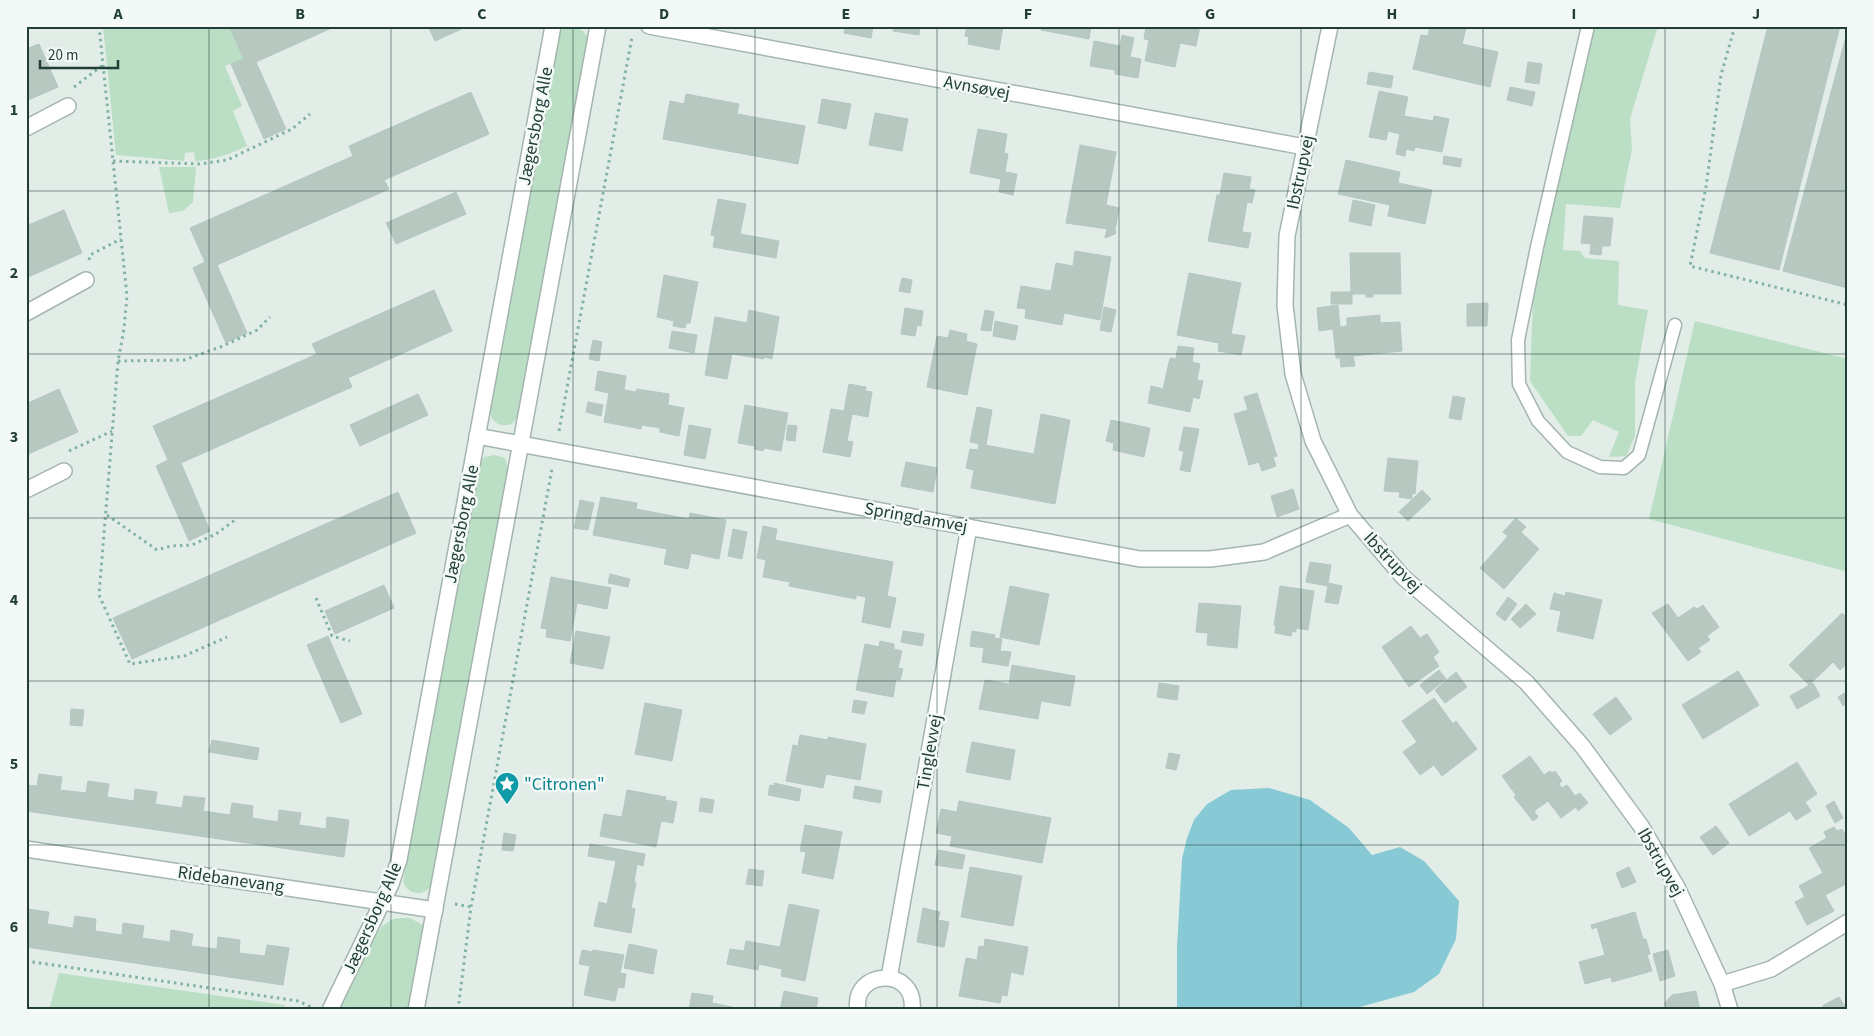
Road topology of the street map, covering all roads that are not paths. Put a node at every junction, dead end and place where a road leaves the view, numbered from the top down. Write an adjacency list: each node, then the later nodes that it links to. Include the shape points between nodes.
1 (553, 26): 12 (street, Jægersborg Alle)
2 (598, 26): 13 (street)
3 (650, 26): 8 (street, Avnsøvej)
4 (1330, 26): 8 (street, Ibstrupvej)
5 (1588, 26): 11 (lane, via 1518,340 1519,384 1538,420 1567,452 1600,467 1624,468 1639,455)
6 (68, 106): 7 (street)
7 (26, 128)
8 (1305, 147): 16 (street, Ibstrupvej, via 1287,236 1285,305 1293,374 1313,442)
9 (86, 280): 10 (street)
10 (26, 313)
11 (1675, 325)
12 (477, 436): 13 (street, Springdamvej); 19 (street, Jægersborg Alle, via 399,860)
13 (521, 444): 17 (street, Springdamvej); 20 (street)
14 (64, 471): 15 (street)
15 (26, 490)
16 (1350, 515): 17 (street, Springdamvej, via 1264,552 1210,559 1140,558); 23 (street, Ibstrupvej, via 1403,577 1526,682 1583,747 1641,826 1677,886)
17 (969, 527): 22 (street, Tinglevvej)
18 (26, 849): 19 (street, Ridebanevang)
19 (382, 901): 20 (street, Ridebanevang); 24 (street, Jægersborg Alle)
20 (435, 910): 25 (street)
21 (1848, 922): 23 (street, via 1771,969)
22 (889, 978): 26 (street, via 876,979 865,986 858,998); 27 (street, via 906,987 912,1000)
23 (1722, 984): 28 (street, Ibstrupvej)
24 (330, 1010)
25 (416, 1010)
26 (858, 1010)
27 (912, 1010)
28 (1730, 1010)

